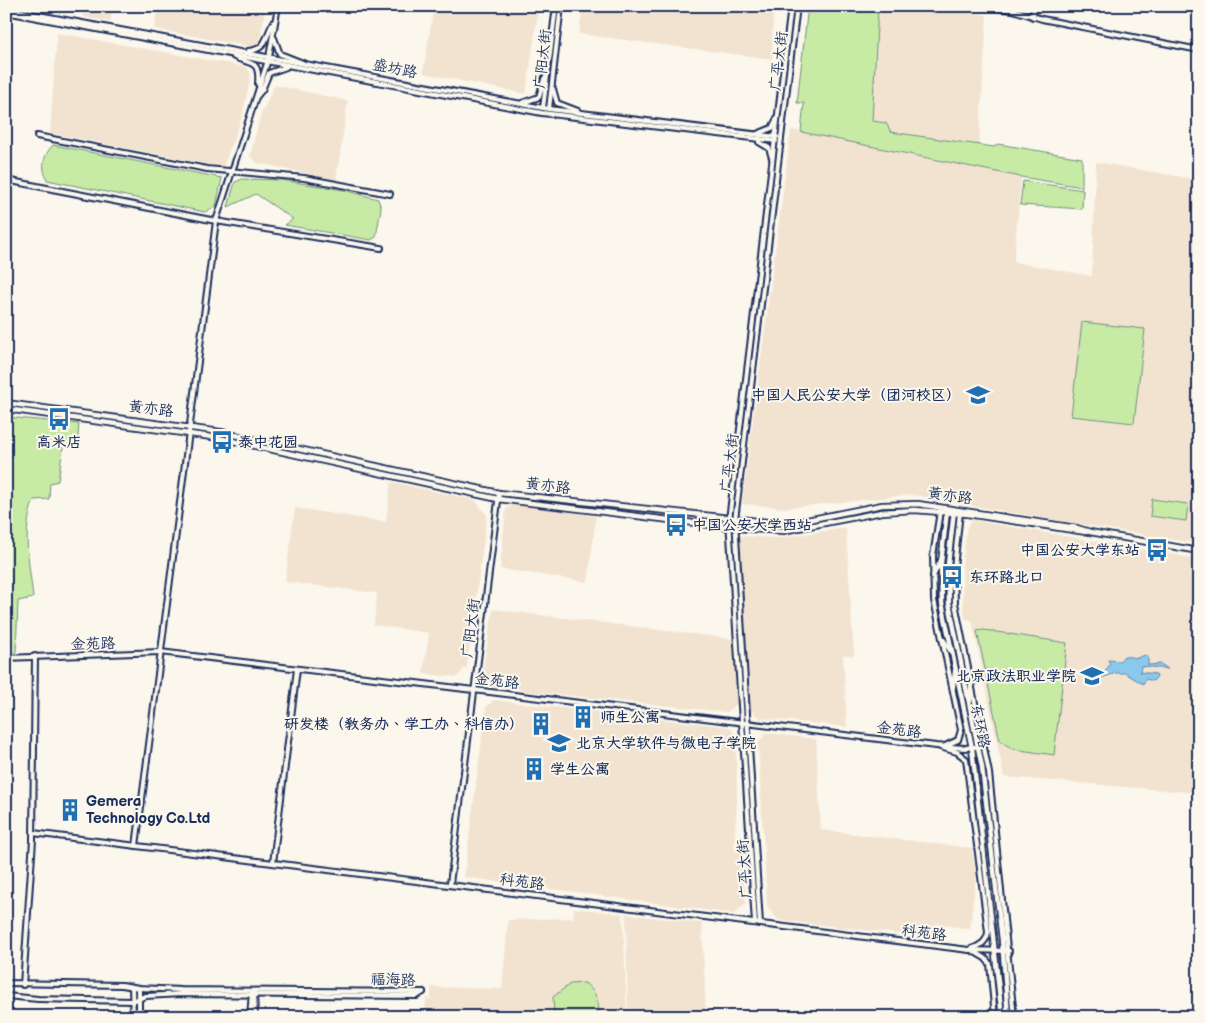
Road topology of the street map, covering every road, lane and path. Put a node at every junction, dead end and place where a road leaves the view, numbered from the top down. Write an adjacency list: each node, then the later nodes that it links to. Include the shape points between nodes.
1 (278, 6): 13 (street)
2 (556, 6): 21 (street, 广阳大街)
3 (561, 6): 22 (street, 广阳大街)
4 (792, 6): 28 (street, 广平大街)
5 (797, 6): 34 (street, 广平大街)
6 (980, 6): 11 (street)
7 (1010, 6): 9 (street)
8 (1034, 6): 12 (street)
9 (1028, 7): 11 (street); 12 (street)
10 (6, 11): 16 (street, 盛坊路); 17 (street, 盛坊路)
11 (1027, 14): 12 (street)
12 (1033, 17): 15 (street)
13 (275, 21): 14 (street); 16 (street, via 265,45)
14 (274, 32): 18 (street); 19 (street, via 280,54 297,58)
15 (1199, 50)
16 (240, 52): 18 (street, 盛坊路)
17 (227, 54): 18 (street, 盛坊路); 23 (street, via 257,67)
18 (268, 59): 19 (street, 盛坊路); 20 (street, 盛坊路); 23 (street)
19 (305, 64): 25 (street, 盛坊路)
20 (293, 67): 24 (street, via 282,67 269,73); 26 (street, 盛坊路)
21 (548, 75): 25 (street, via 539,97); 26 (street, 广阳大街)
22 (552, 84): 27 (street, 广阳大街); 29 (street, via 557,103)
23 (258, 90): 24 (street)
24 (255, 98): 36 (street)
25 (519, 103): 26 (street, 盛坊路)
26 (543, 110): 27 (street, 盛坊路)
27 (549, 111): 29 (street, 盛坊路); 32 (street, 盛坊路)
28 (779, 111): 30 (street, via 772,128); 33 (street, 广平大街)
29 (582, 114): 30 (street, 盛坊路)
30 (753, 134): 33 (street, 盛坊路)
31 (37, 136): 36 (street)
32 (740, 137): 33 (street, 盛坊路); 35 (street, via 766,144)
33 (776, 139): 34 (street, 盛坊路); 35 (street, 广平大街)
34 (781, 140): 50 (street, 广平大街)
35 (773, 166): 50 (street, 广平大街)
36 (231, 172): 38 (street, via 304,178); 39 (street)
37 (6, 180): 39 (street)
38 (390, 194)
39 (216, 221): 40 (street); 43 (street)
40 (381, 248)
41 (6, 403): 43 (main road, 黄亦路)
42 (6, 411): 43 (main road, 黄亦路)
43 (190, 430): 44 (main road, 黄亦路); 45 (main road, 黄亦路); 59 (street)
44 (499, 493): 45 (street, 广阳大街); 50 (main road, 黄亦路)
45 (498, 499): 51 (main road, 黄亦路); 66 (street, 广阳大街)
46 (940, 509): 47 (main road, 黄亦路); 50 (main road, 黄亦路, via 918,504 882,505 787,524); 52 (main road, 黄亦路, via 882,512 783,531); 55 (street)
47 (947, 509): 48 (main road, 黄亦路); 54 (main road, 东环路)
48 (954, 510): 49 (main road, 黄亦路); 56 (main road, 东环路, via 947,579)
49 (961, 511): 53 (main road, 黄亦路); 57 (street, via 953,586)
50 (732, 520): 51 (street, 广平大街); 52 (street, 广平大街)
51 (729, 527): 52 (main road, 黄亦路); 69 (street, 广平大街)
52 (735, 528): 69 (street, 广平大街)
53 (1199, 550)
54 (942, 556): 55 (street); 60 (main road, 东环路, via 942,603)
55 (932, 578): 58 (street)
56 (950, 610): 57 (street); 68 (main road, 东环路)
57 (959, 624): 65 (street)
58 (940, 635): 60 (street); 67 (street)
59 (160, 652): 61 (street, 金苑路); 64 (street, 金苑路); 79 (street)
60 (952, 653): 63 (main road, 东环路)
61 (35, 656): 62 (street, 金苑路); 77 (street)
62 (6, 658)
63 (955, 668): 67 (street); 73 (main road, 东环路)
64 (298, 669): 66 (street, 金苑路); 81 (street)
65 (971, 679): 68 (street); 72 (street)
66 (474, 690): 69 (street, 金苑路); 84 (street, 广阳大街)
67 (952, 691): 71 (street, via 961,736)
68 (970, 704): 72 (main road, 东环路)
69 (744, 722): 70 (street, 金苑路); 88 (street, 广平大街)
70 (936, 746): 71 (street, 金苑路); 74 (street, via 957,752)
71 (944, 746): 73 (street, 金苑路)
72 (982, 747): 73 (street, 金苑路); 76 (street); 78 (main road, 东环路)
73 (972, 748): 75 (main road, 东环路)
74 (966, 760): 75 (street); 82 (street)
75 (976, 774): 85 (main road, 东环路)
76 (994, 817): 78 (street); 83 (street)
77 (33, 833): 79 (street, 科苑路); 95 (street)
78 (990, 835): 80 (main road, 东环路)
79 (136, 846): 81 (street, 科苑路)
80 (993, 856): 83 (street); 91 (main road, 东环路)
81 (273, 862): 84 (street, 科苑路)
82 (980, 870): 85 (street); 87 (street)
83 (1000, 875): 91 (street)
84 (450, 884): 88 (street, 科苑路)
85 (988, 887): 86 (main road, 东环路)
86 (990, 899): 87 (street); 90 (main road, 东环路)
87 (986, 917): 89 (street, via 987,938 980,946)
88 (757, 924): 89 (street, 科苑路)
89 (969, 950): 90 (street, 科苑路); 92 (street)
90 (996, 951): 91 (street, 科苑路); 93 (main road, 东环路)
91 (1006, 951): 109 (main road, 东环路); 110 (street)
92 (990, 964): 93 (street); 107 (street)
93 (998, 976): 108 (main road, 东环路)
94 (6, 984): 95 (street, 福海路)
95 (23, 985): 96 (street, 福海路)
96 (132, 986): 97 (street, 福海路); 102 (street)
97 (139, 988): 98 (street, 福海路); 101 (street)
98 (253, 990): 100 (street); 100 (street, 福海路, via 423,992 417,996)
99 (6, 996): 102 (street, 福海路, via 38,1000)
100 (253, 996): 101 (street, 福海路, via 181,994); 105 (street); 106 (street)
101 (140, 999): 102 (street, 福海路); 104 (street)
102 (132, 1001): 103 (street)
103 (133, 1017)
104 (139, 1017)
105 (250, 1017)
106 (255, 1017)
107 (995, 1017)
108 (1002, 1017)
109 (1008, 1017)
110 (1014, 1017)

